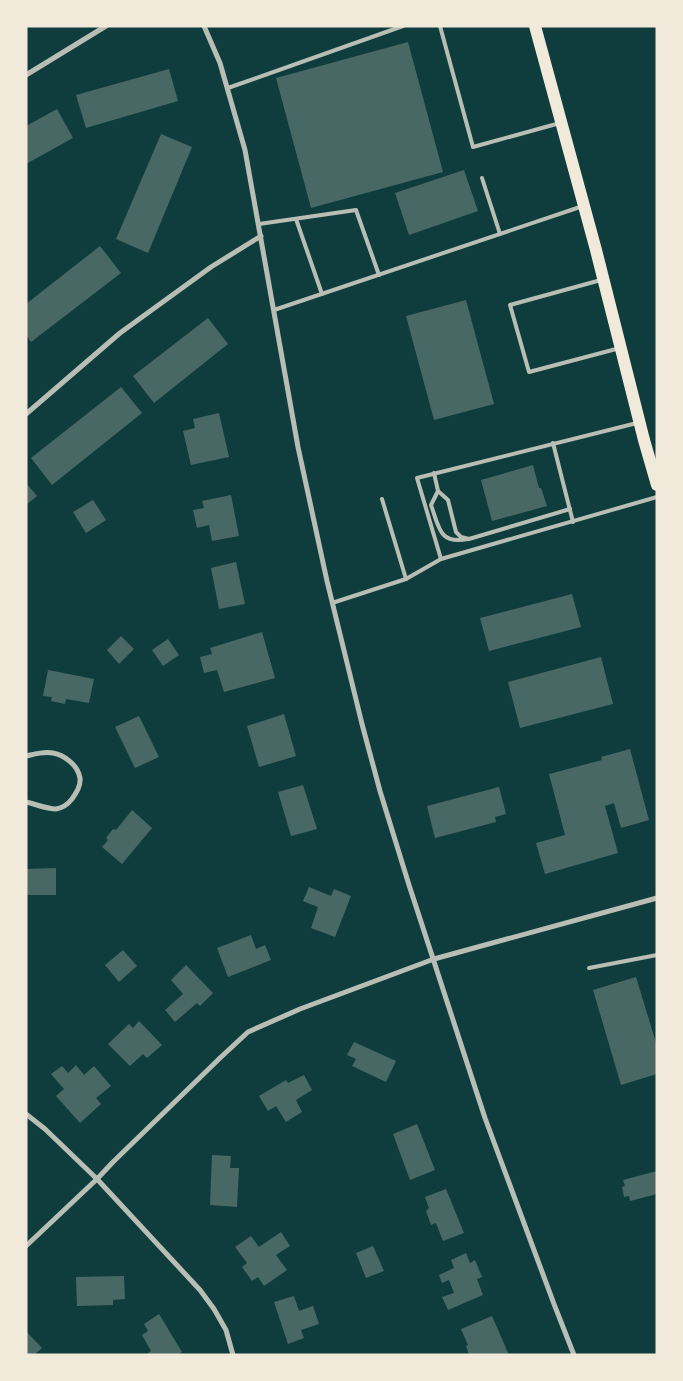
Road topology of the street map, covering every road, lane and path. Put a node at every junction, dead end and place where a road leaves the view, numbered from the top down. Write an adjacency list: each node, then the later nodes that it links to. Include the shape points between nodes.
1 (106, 26): 6 (street)
2 (204, 26): 7 (street)
3 (403, 26): 7 (lane)
4 (440, 26): 8 (lane, via 473,147)
5 (535, 26): 8 (main road)
6 (26, 75)
7 (228, 88): 12 (street, via 245,150)
8 (561, 123): 10 (main road)
9 (482, 178): 13 (lane)
10 (584, 206): 13 (lane); 16 (main road)
11 (296, 219): 12 (lane); 15 (lane, via 356,210); 17 (lane)
12 (259, 224): 14 (street)
13 (500, 234): 15 (lane)
14 (261, 236): 18 (street); 20 (street, via 211,267 120,333)
15 (379, 275): 17 (lane)
16 (603, 280): 19 (main road); 19 (lane, via 510,305 529,372)
17 (322, 294): 18 (lane)
18 (274, 310): 34 (street, via 298,447)
19 (621, 348): 21 (main road)
20 (26, 414)
21 (640, 423): 22 (lane); 23 (main road)
22 (554, 443): 24 (lane); 29 (lane)
23 (653, 458): 25 (main road)
24 (434, 473): 26 (lane); 32 (lane, via 417,478)
25 (657, 485)
26 (438, 491): 31 (lane, via 448,500 456,532); 31 (lane, via 431,505 440,531 452,540)
27 (657, 497): 30 (lane)
28 (382, 499): 33 (lane)
29 (570, 509): 30 (lane); 31 (lane)
30 (572, 522): 32 (lane)
31 (469, 539)
32 (441, 559): 33 (lane)
33 (406, 579): 34 (lane)
34 (332, 602): 39 (street, via 380,791)
35 (26, 756): 36 (street, via 52,753 64,757 80,778 79,788 64,807 55,809)
36 (26, 802)
37 (657, 898): 39 (street)
38 (657, 955): 40 (lane)
39 (434, 959): 42 (street, via 248,1032); 45 (street, via 485,1118)
40 (590, 968)
41 (26, 1114): 42 (street)
42 (97, 1179): 43 (street); 44 (street, via 200,1290 226,1330)
43 (26, 1246)
44 (233, 1355)
45 (574, 1355)

